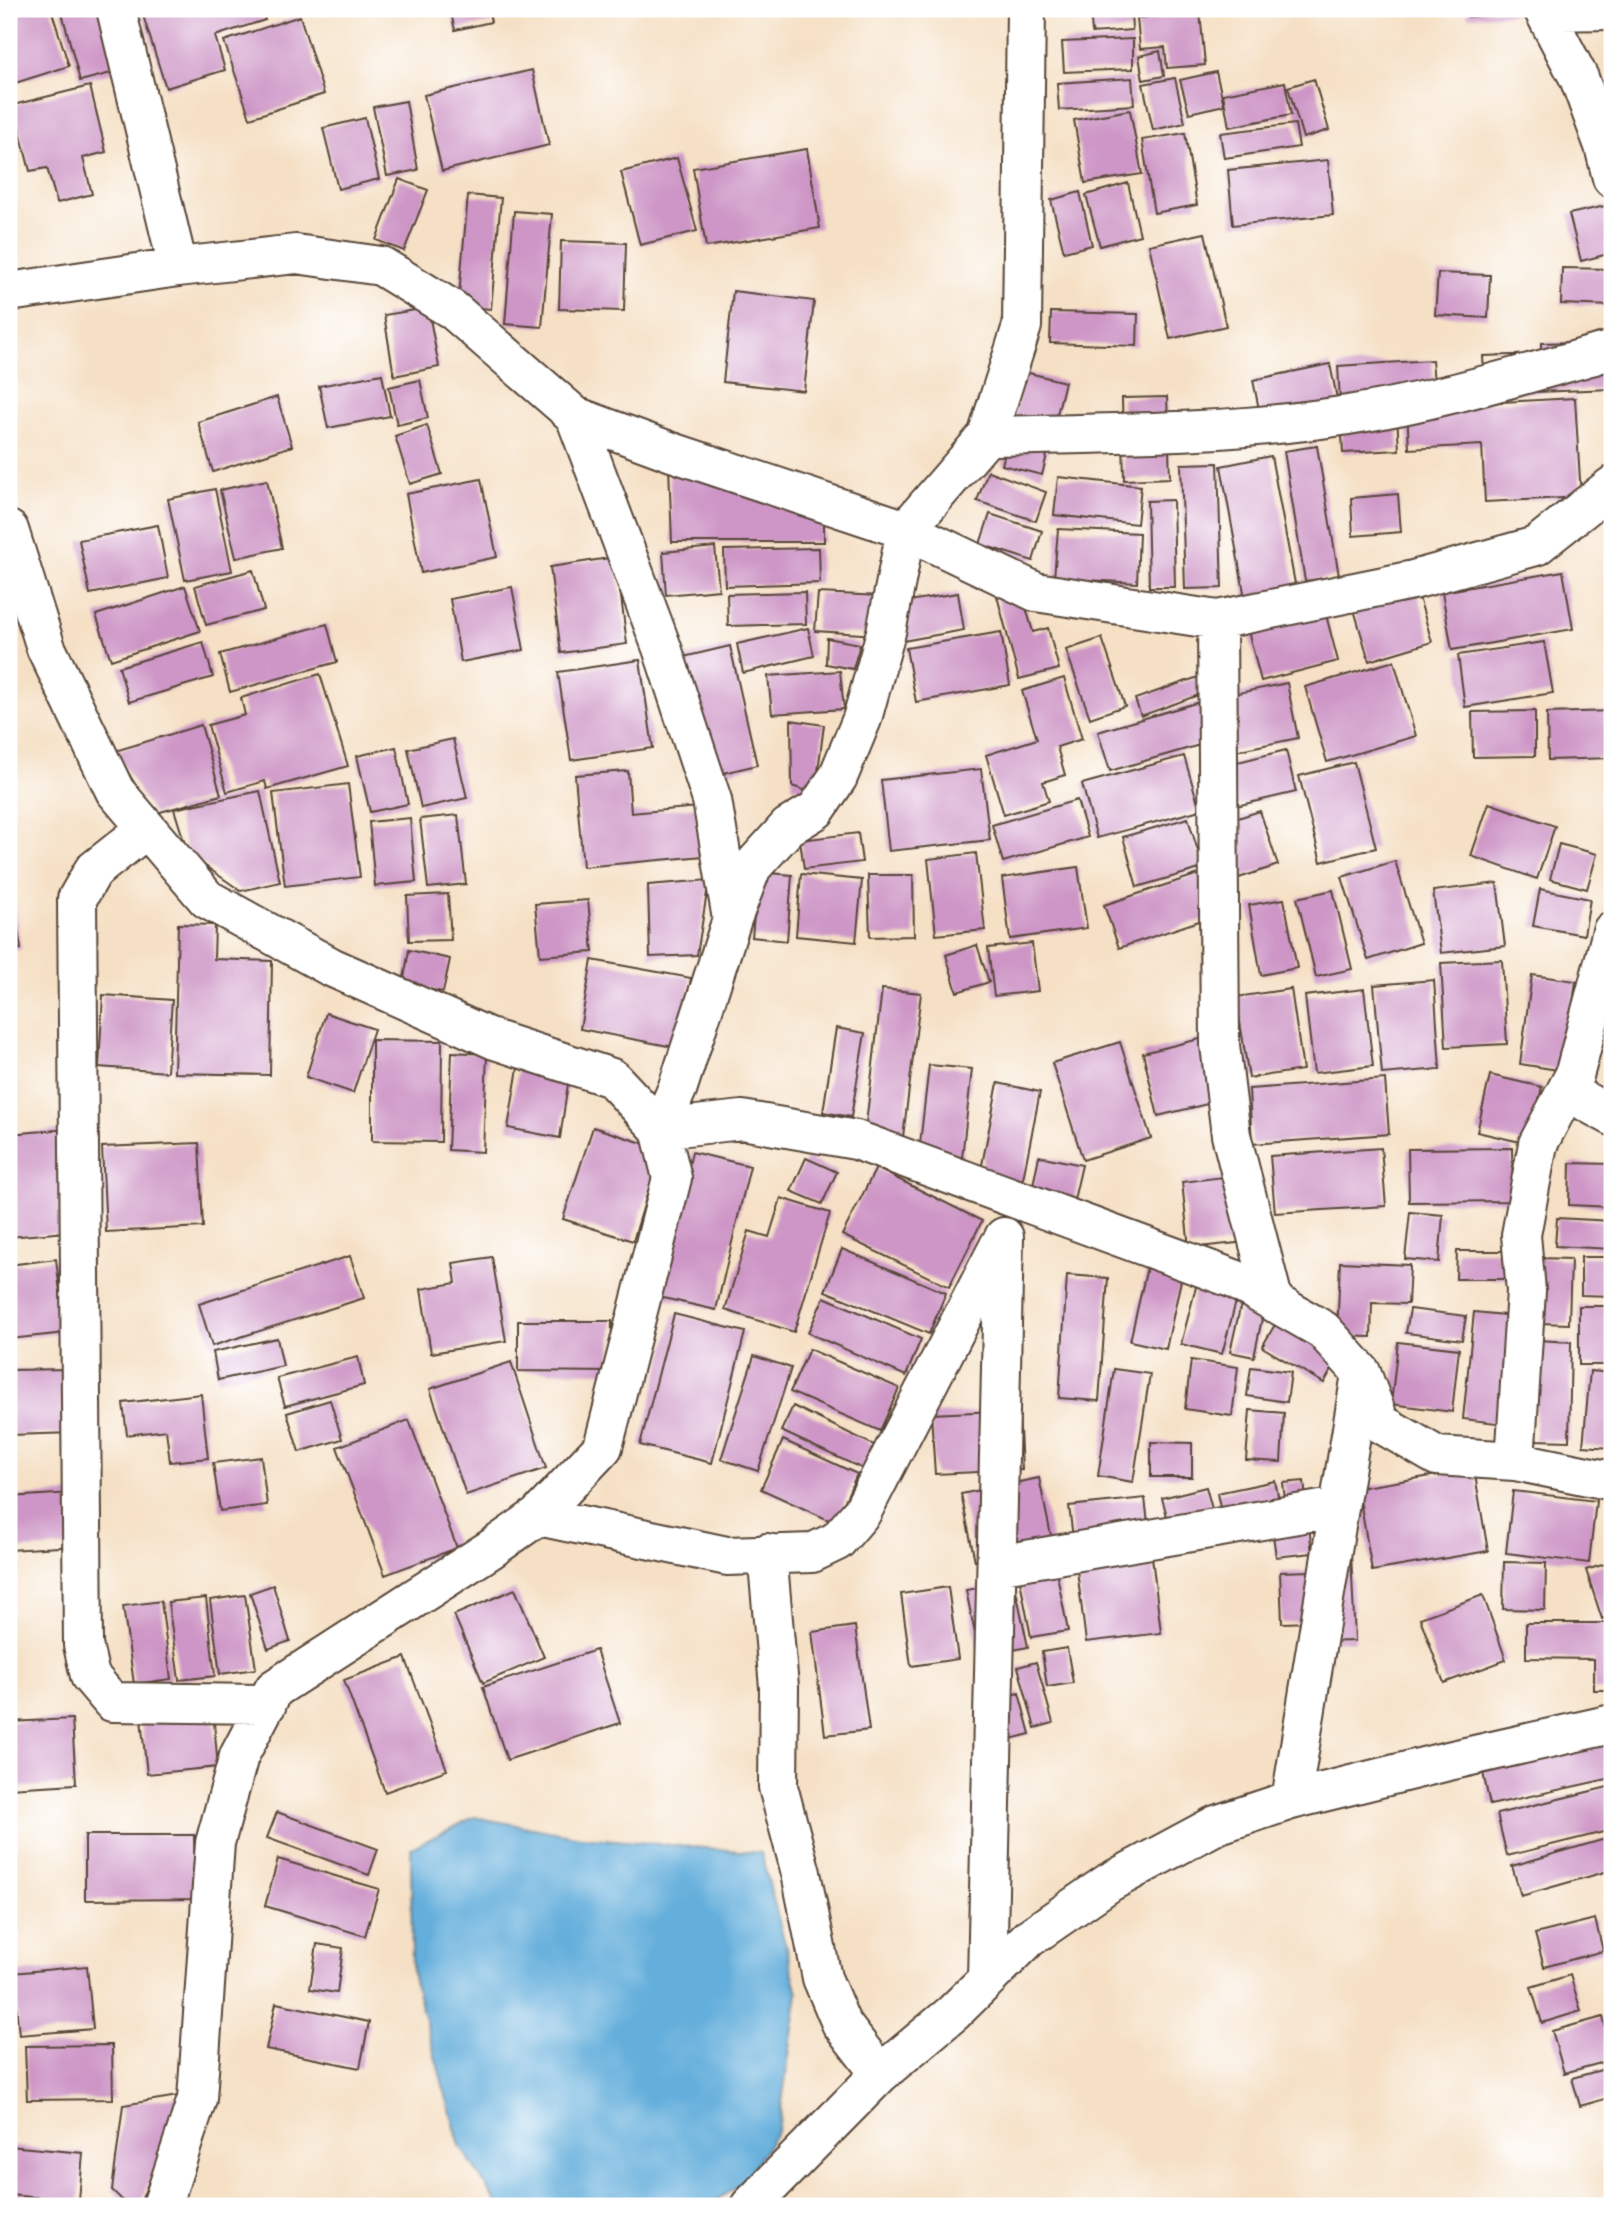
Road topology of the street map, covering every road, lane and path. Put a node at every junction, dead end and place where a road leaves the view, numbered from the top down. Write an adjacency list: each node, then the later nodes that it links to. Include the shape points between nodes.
1 (116, 9): 7 (street)
2 (1026, 9): 11 (street, via 1022,326)
3 (1544, 10): 4 (street); 5 (street)
4 (1612, 10)
5 (1602, 114): 6 (street)
6 (1612, 177)
7 (178, 267): 8 (street); 10 (street, via 296,254 381,266 453,310)
8 (9, 292)
9 (1612, 350): 11 (street, via 1453,394 1349,415 1217,430)
10 (575, 416): 14 (street); 17 (street, via 662,648 712,800)
11 (987, 436): 14 (street)
12 (1612, 486): 15 (street, via 1536,546 1413,580)
13 (9, 530): 16 (street, via 46,648 115,792)
14 (906, 530): 15 (street, via 1036,592); 17 (street, via 887,632 862,719 838,777 816,810 788,827 752,867)
15 (1217, 620): 24 (street, via 1220,1045 1231,1135)
16 (146, 829): 21 (street, via 207,899 331,967 495,1040 612,1077); 32 (street, via 93,871 77,899 83,1645 90,1676 113,1702)
17 (732, 919): 21 (street)
18 (1612, 931): 19 (street, via 1574,1076)
19 (1566, 1091): 20 (street); 26 (street, via 1538,1144 1521,1235 1526,1291)
20 (1612, 1116)
21 (660, 1129): 22 (street, via 742,1120 856,1140); 29 (street, via 672,1178 603,1447)
22 (1022, 1201): 23 (street); 24 (street, via 1234,1279)
23 (1004, 1237): 30 (street, via 862,1512 837,1542 812,1553); 31 (street)
24 (1274, 1303): 25 (street, via 1324,1330)
25 (1361, 1372): 26 (street, via 1380,1423 1437,1456); 28 (street)
26 (1515, 1461): 27 (street)
27 (1612, 1481)
28 (1339, 1507): 31 (street); 34 (street)
29 (538, 1516): 30 (street, via 727,1556); 32 (street, via 274,1689)
30 (767, 1553): 36 (street, via 779,1687 778,1787 802,1873 822,1978 841,2023)
31 (997, 1565): 35 (street)
32 (267, 1704): 37 (street, via 239,1756 215,1843 197,2099)
33 (1612, 1724): 34 (street)
34 (1291, 1800): 35 (street, via 1216,1825 1110,1882 1029,1938)
35 (987, 1979): 36 (street)
36 (880, 2074): 38 (street)
37 (163, 2206)
38 (750, 2206)

